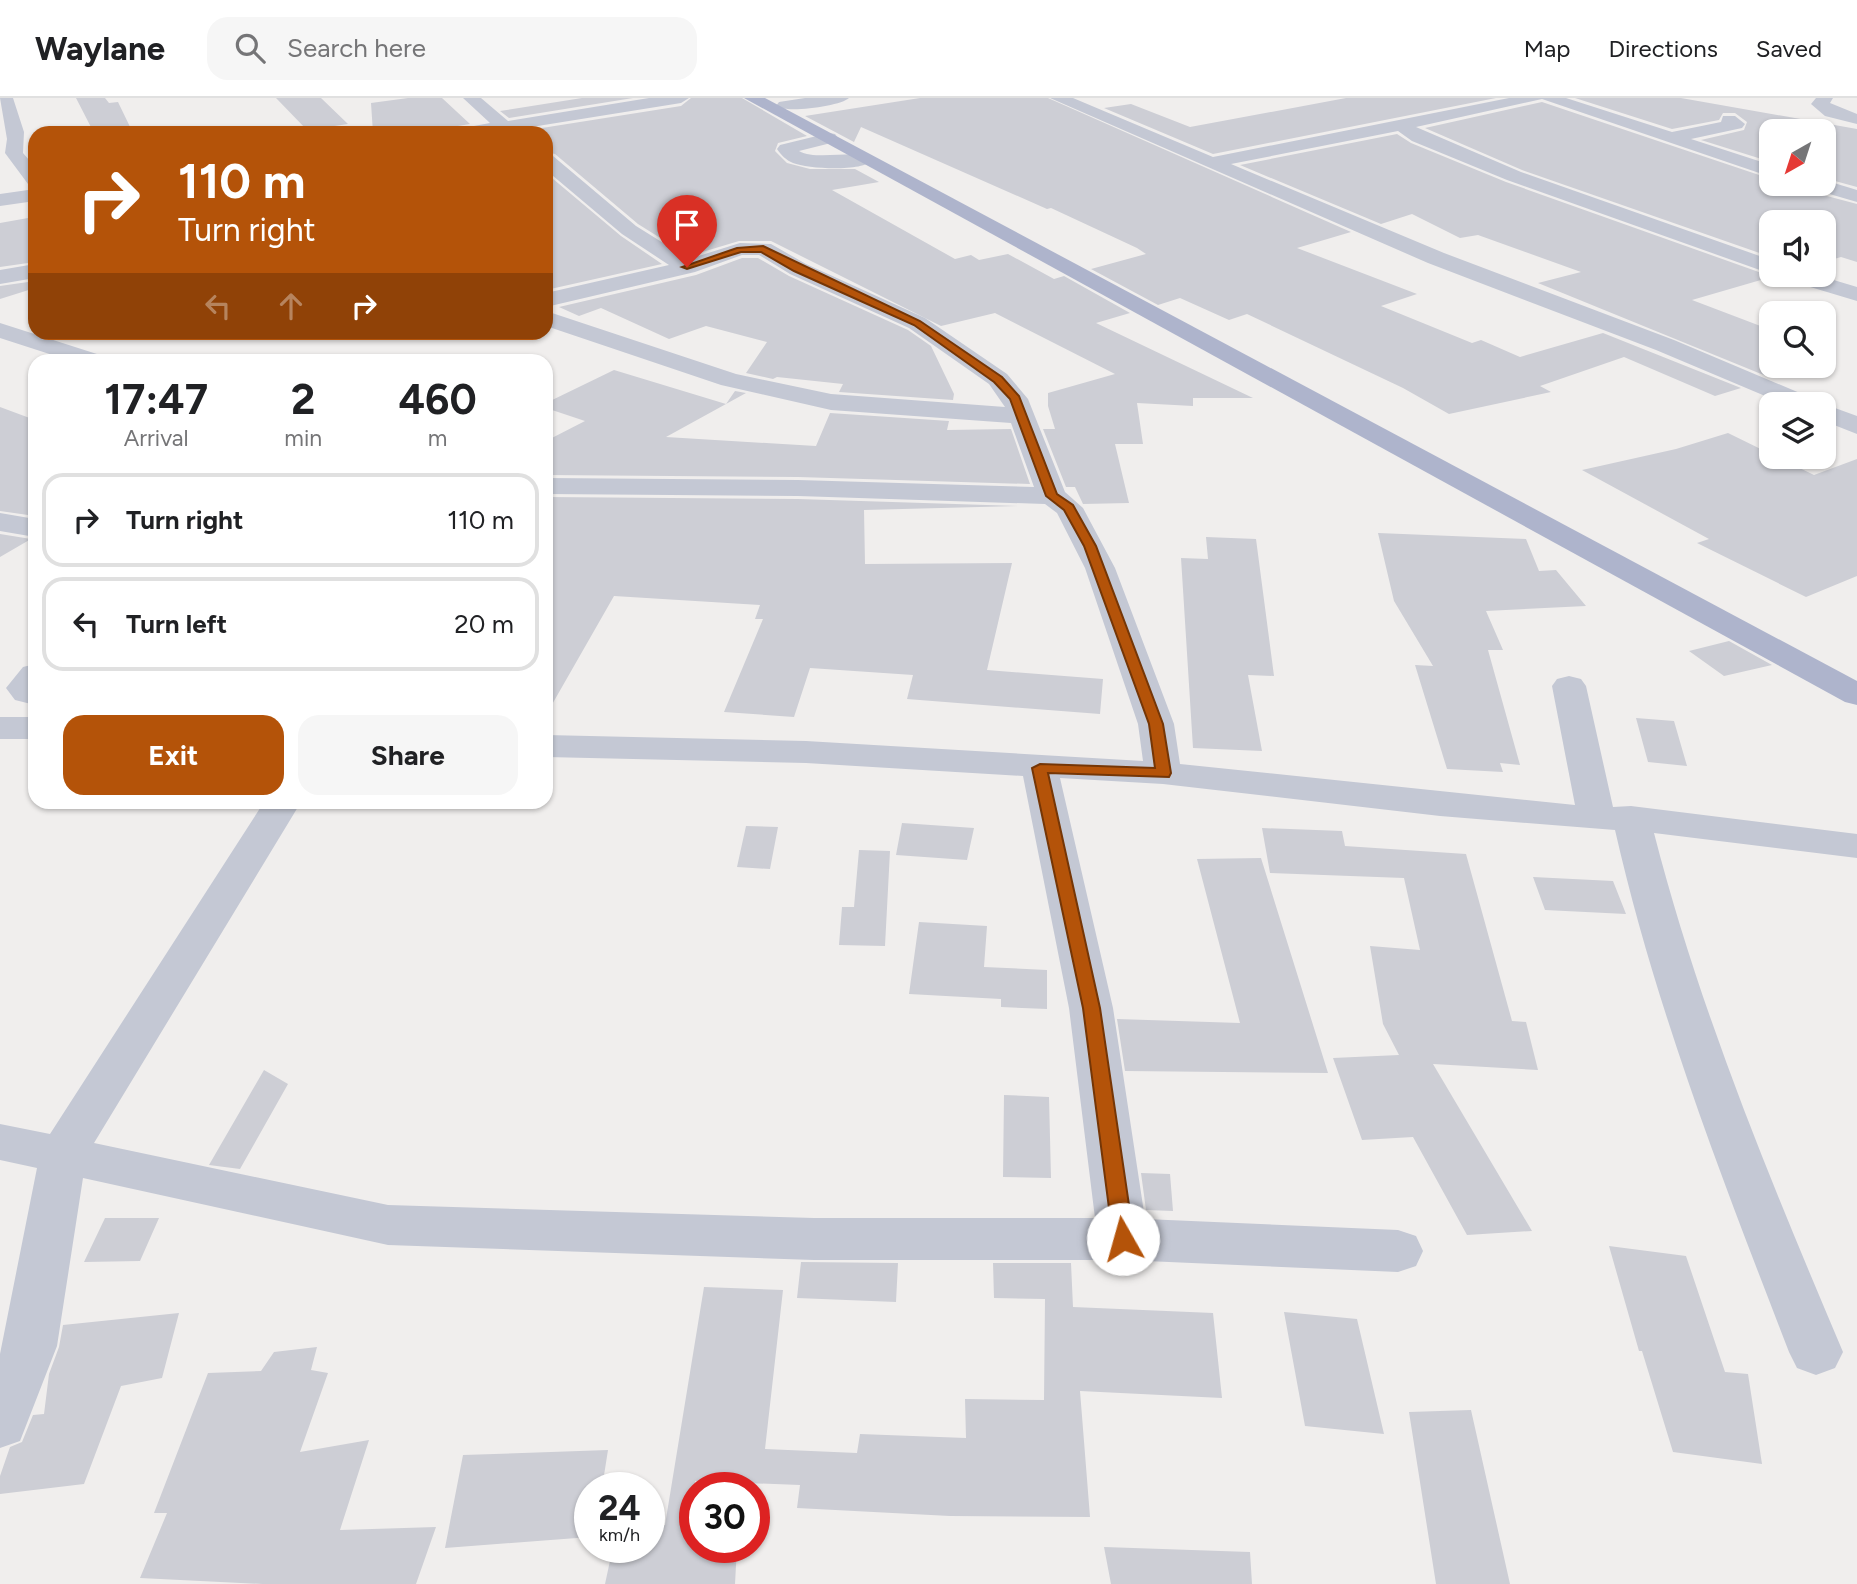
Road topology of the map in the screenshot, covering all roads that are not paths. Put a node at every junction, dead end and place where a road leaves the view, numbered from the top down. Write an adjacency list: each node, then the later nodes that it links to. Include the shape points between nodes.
1 (5, 98): 23 (street, via 11,112 14,153)
2 (471, 98): 15 (street)
3 (681, 98): 16 (street)
4 (752, 98): 17 (main road)
5 (841, 98): 11 (street)
6 (1112, 98): 10 (street)
7 (1534, 98): 14 (street)
8 (1549, 98): 18 (street)
9 (1825, 98): 12 (street, via 1820,104 1831,112)
10 (1065, 101): 20 (street)
11 (777, 102): 36 (main road)
12 (1857, 119)
13 (1729, 120): 18 (street, via 1736,124)
14 (1400, 124): 20 (street); 28 (street, via 1418,137 1514,176)
15 (502, 126)
16 (529, 126)
17 (829, 138): 19 (main road); 19 (street, via 786,149 806,161)
18 (1666, 138): 22 (street)
19 (864, 160): 36 (main road)
20 (1210, 163): 41 (street)
21 (553, 166): 29 (street, via 629,230)
22 (1759, 167)
23 (28, 171)
24 (1836, 190): 26 (street)
25 (28, 196): 27 (street)
26 (1857, 196)
27 (0, 200)
28 (1759, 263)
29 (687, 267): 34 (street); 42 (street, via 740,250 763,249 917,323 998,379)
30 (28, 272): 31 (street)
31 (0, 277)
32 (1832, 287): 33 (street)
33 (1857, 295)
34 (553, 298)
35 (553, 320): 42 (street, via 730,380 831,402)
36 (1188, 327): 49 (main road); 51 (main road)
37 (0, 330): 38 (street)
38 (28, 339)
39 (30, 340): 40 (street)
40 (73, 354)
41 (1777, 392)
42 (1023, 416): 46 (street)
43 (1836, 417): 44 (street)
44 (1857, 426)
45 (553, 486): 46 (street)
46 (1052, 496): 56 (street, via 1069,508 1100,568 1156,724)
47 (0, 523): 48 (street)
48 (28, 527)
49 (1857, 677)
50 (1569, 686): 58 (street)
51 (1857, 695)
52 (0, 728): 53 (street)
53 (28, 728)
54 (553, 746): 55 (street, via 806,752)
55 (1040, 768): 56 (street); 64 (street, via 1091,1008)
56 (1163, 773): 58 (street, via 1440,805)
57 (278, 809): 63 (street)
58 (1614, 818): 60 (street); 67 (street, via 1648,896 1732,1144)
59 (1857, 833): 60 (street)
60 (1798, 838): 61 (street)
61 (1857, 846)
62 (0, 1142): 63 (street)
63 (63, 1154): 64 (street, via 388,1224 814,1239); 66 (street)
64 (1123, 1239): 65 (street)
65 (1398, 1251)
66 (15, 1347): 68 (street)
67 (1816, 1352)
68 (0, 1423)

